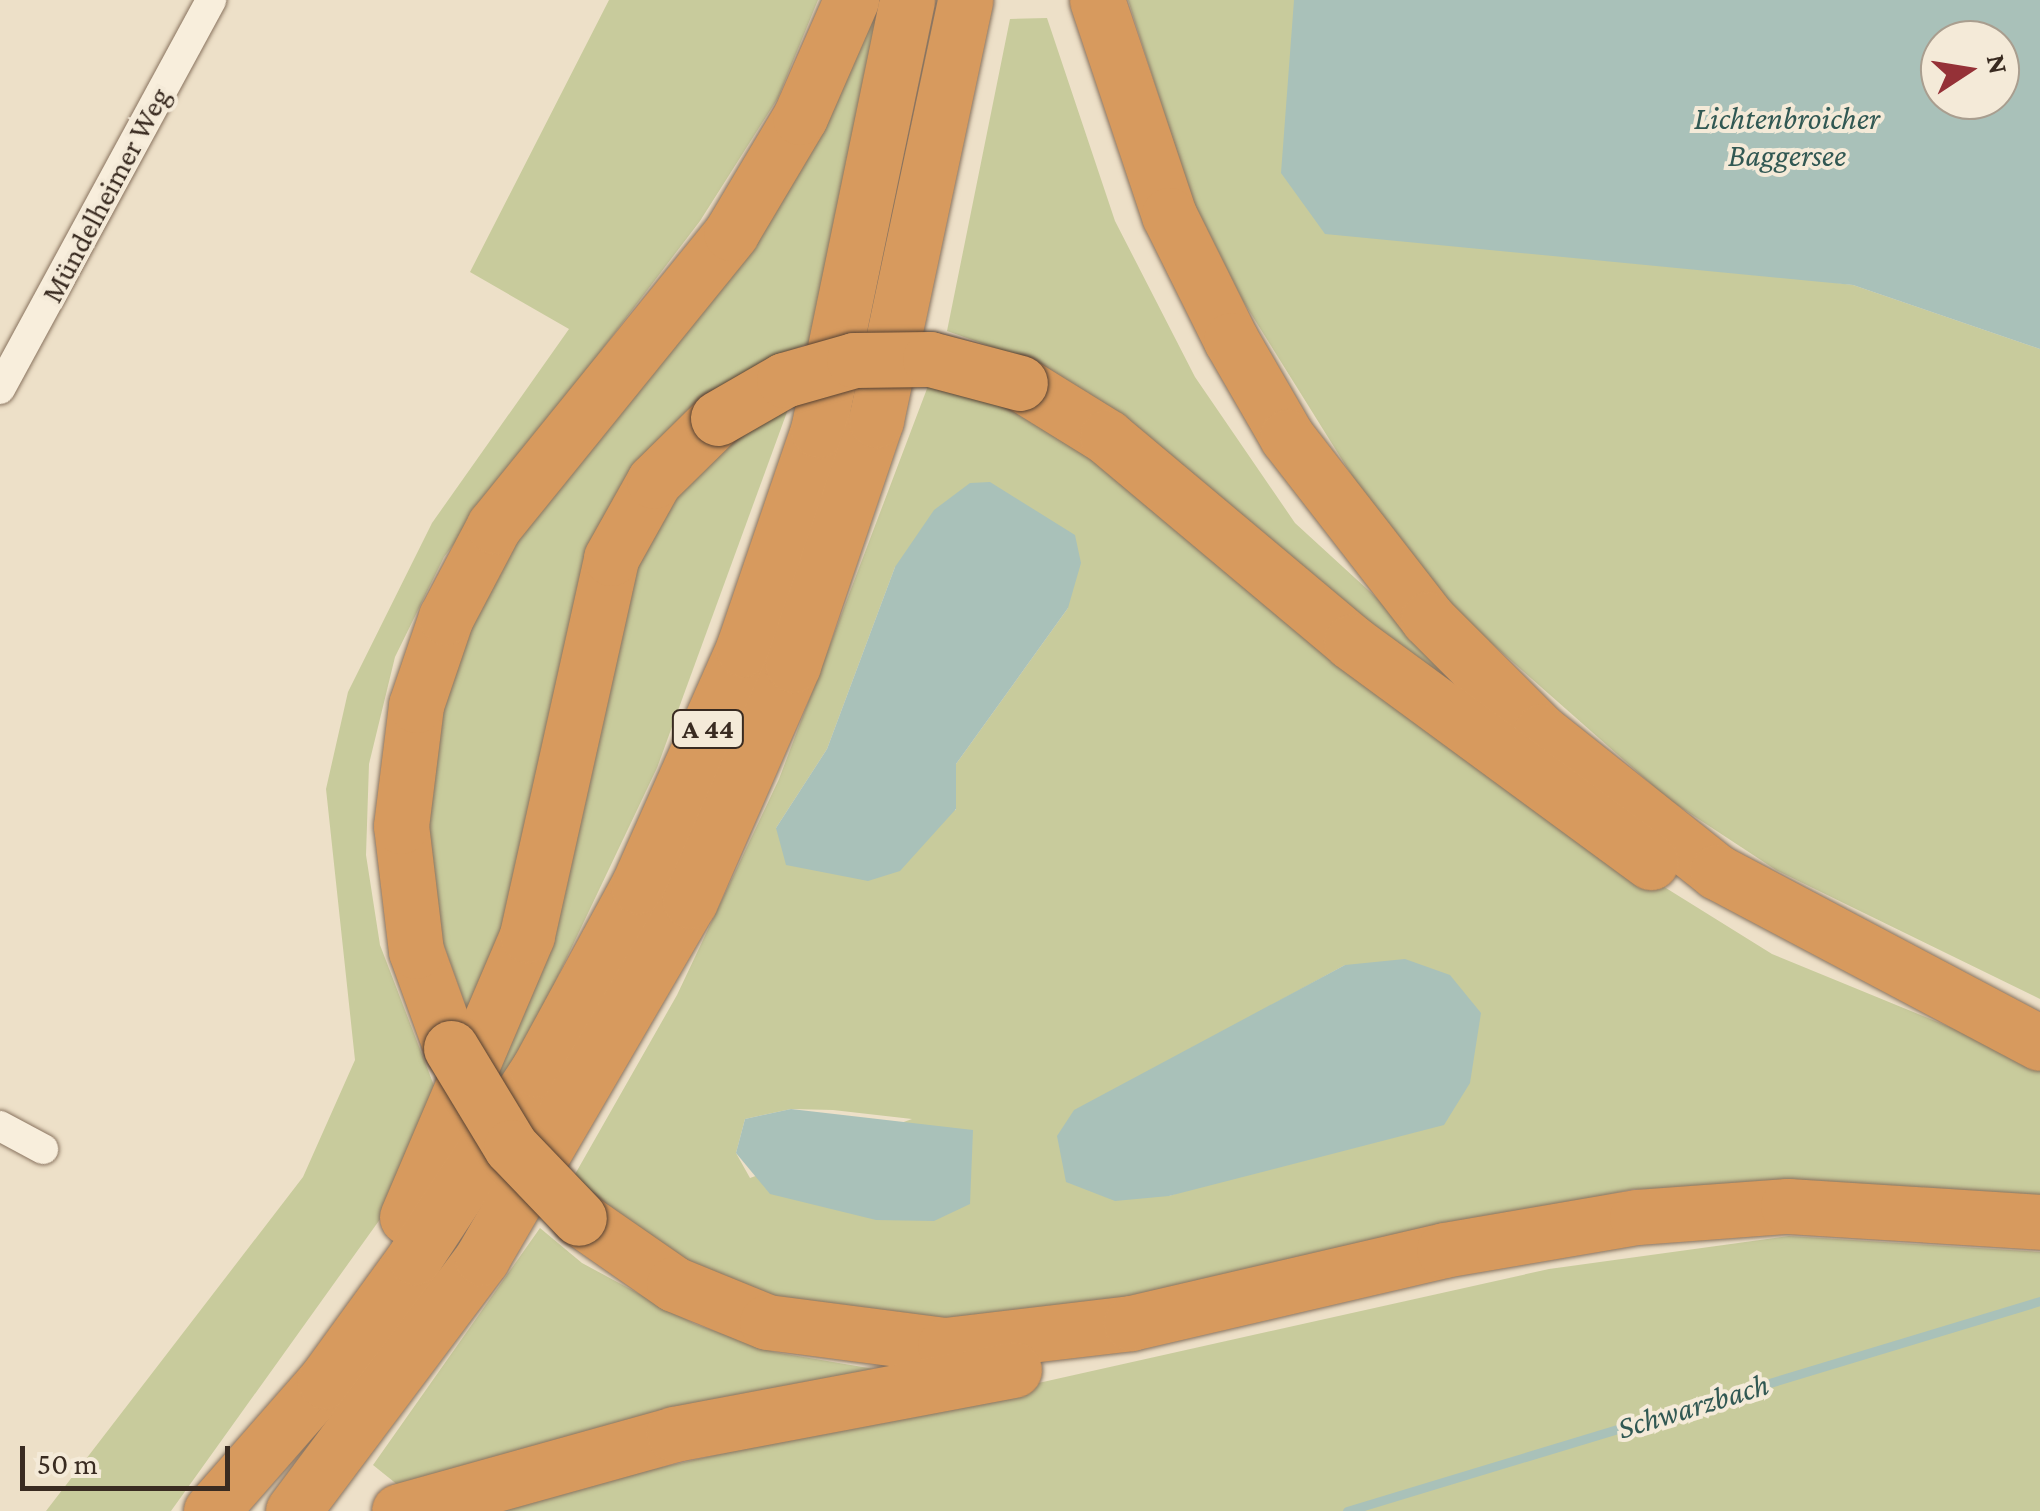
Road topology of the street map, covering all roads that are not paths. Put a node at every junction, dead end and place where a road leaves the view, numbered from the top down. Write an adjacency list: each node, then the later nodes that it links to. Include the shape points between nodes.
1 (211, 0): 6 (street, Mündelheimer Weg)
2 (851, 0): 12 (highway, bridge, via 800,117 731,233 494,526 446,617 416,705 401,826 416,951 451,1048 511,1148 579,1218 706,1299 838,1338 946,1345)
3 (907, 0): 13 (highway, A 44, via 818,430 743,650 638,886 538,1070)
4 (966, 0): 15 (highway, A 44, via 876,420 793,664 690,901 482,1258)
5 (1097, 0): 7 (highway, via 1168,215 1230,340 1287,437 1415,604 1541,732 1717,872)
6 (0, 389)
7 (1924, 988): 8 (highway); 13 (highway, bridge, via 1804,948 1696,893 1517,770 1107,437 1020,383 930,359 854,360 784,380 718,418 654,482 611,558 509,989)
8 (2040, 1043)
9 (0, 1126): 10 (street)
10 (43, 1149)
11 (2040, 1222): 12 (highway, via 1788,1206 1637,1217 1444,1250)
12 (1132, 1324): 16 (highway, via 1043,1364 674,1434)
13 (325, 1381): 14 (highway, A 44)
14 (211, 1511)
15 (293, 1511)
16 (399, 1511)

